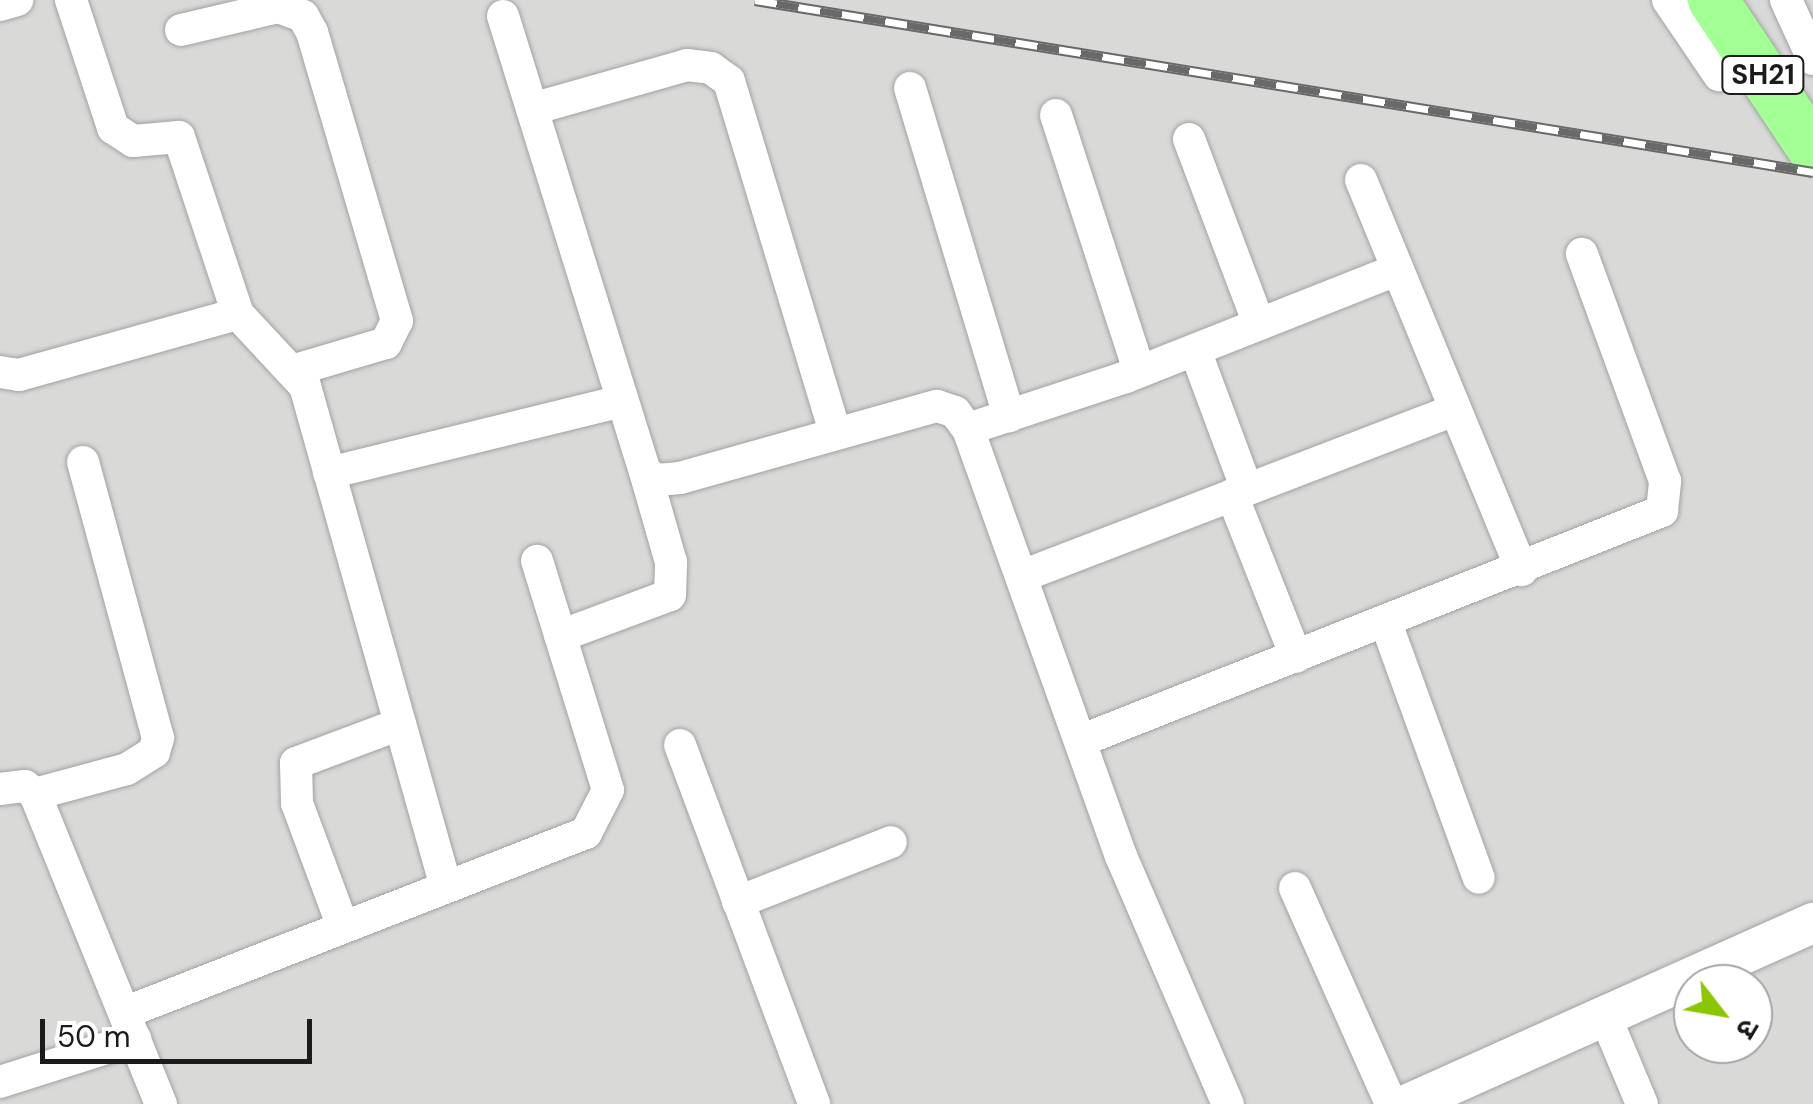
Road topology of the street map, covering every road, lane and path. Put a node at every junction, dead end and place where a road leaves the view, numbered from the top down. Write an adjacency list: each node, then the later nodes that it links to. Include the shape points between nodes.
1 (17, 0): 6 (street)
2 (71, 0): 19 (street, via 113,128 125,140 173,134 184,144)
3 (1668, 0): 10 (street)
4 (1713, 0): 15 (main road, SH21)
5 (1786, 0): 9 (street)
6 (0, 5)
7 (503, 16): 12 (street)
8 (181, 30): 22 (street, via 278,7 304,16 312,32 397,321 386,343)
9 (1813, 59)
10 (1719, 75)
11 (910, 88): 27 (street)
12 (532, 109): 25 (street); 29 (street, via 686,66 711,68 729,81)
13 (1056, 115): 24 (street)
14 (1189, 139): 20 (street)
15 (1813, 150)
16 (1361, 180): 18 (street)
17 (1582, 254): 35 (street, via 1668,498 1651,519)
18 (1396, 270): 20 (street); 26 (street)
19 (238, 314): 22 (street); 23 (street, via 19,375)
20 (1258, 324): 21 (street)
21 (1195, 350): 24 (street); 33 (street)
22 (295, 370): 32 (street)
23 (0, 372)
24 (1139, 372): 27 (street)
25 (622, 401): 31 (street); 32 (street)
26 (1454, 410): 33 (street); 35 (street)
27 (1008, 416): 28 (street)
28 (968, 429): 29 (street, via 955,412 937,406); 36 (street)
29 (835, 433): 31 (street, via 680,478 657,480)
30 (84, 462): 44 (street, via 158,738 154,752 128,769)
31 (646, 472): 38 (street, via 672,562 670,595)
32 (329, 473): 40 (street)
33 (1239, 492): 36 (street); 39 (street)
34 (537, 561): 38 (street)
35 (1522, 570): 37 (street)
36 (1022, 576): 41 (street)
37 (1386, 623): 39 (street); 46 (street)
38 (560, 636): 47 (street, via 608,790 605,806 586,834)
39 (1296, 658): 41 (street)
40 (400, 724): 47 (street); 51 (street, via 296,763 292,778)
41 (1080, 741): 57 (street, via 1121,856)
42 (680, 744): 49 (street)
43 (0, 789): 44 (street, via 25,786)
44 (35, 794): 53 (street)
45 (891, 842): 49 (street)
46 (1479, 878)
47 (446, 887): 51 (street)
48 (1294, 888): 58 (street)
49 (738, 902): 56 (street)
50 (1813, 922): 52 (street)
51 (343, 927): 53 (street)
52 (1605, 1016): 59 (street); 60 (street)
53 (129, 1026): 54 (street); 55 (street)
54 (0, 1082)
55 (161, 1104)
56 (814, 1104)
57 (1228, 1104)
58 (1391, 1104)
59 (1408, 1104)
60 (1642, 1104)

